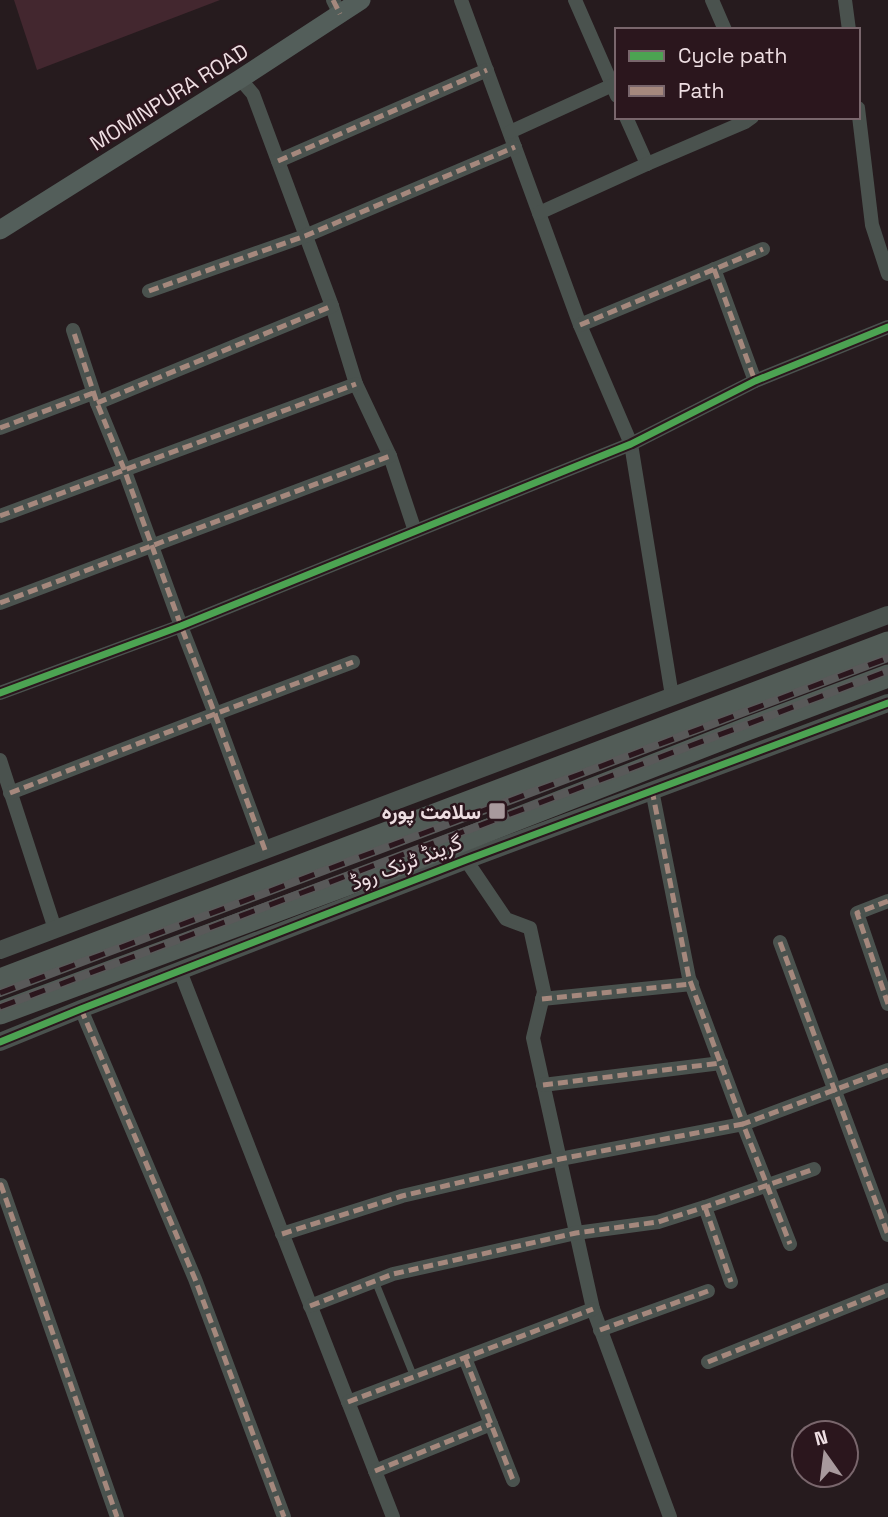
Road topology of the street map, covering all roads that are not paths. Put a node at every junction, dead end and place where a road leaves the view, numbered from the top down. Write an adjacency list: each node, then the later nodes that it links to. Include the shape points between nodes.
1 (361, 0): 6 (main road, MOMINPURA ROAD)
2 (461, 0): 9 (street)
3 (575, 0): 11 (street)
4 (712, 0): 7 (street)
5 (845, 0): 8 (street)
6 (336, 7): 10 (main road, MOMINPURA ROAD)
7 (724, 28)
8 (849, 28)
9 (487, 70): 15 (street); 17 (street)
10 (240, 79): 17 (street, via 253,94); 20 (main road, MOMINPURA ROAD)
11 (615, 88): 15 (street)
12 (627, 119): 18 (street)
13 (749, 119): 18 (street)
14 (859, 119): 24 (street, via 872,225)
15 (510, 132): 16 (street)
16 (515, 147): 19 (street); 21 (street)
17 (278, 161): 21 (street)
18 (647, 164): 19 (street)
19 (539, 213): 27 (street)
20 (0, 230)
21 (305, 236): 25 (street); 26 (street)
22 (763, 249): 23 (street)
23 (714, 269): 27 (street); 30 (street)
24 (888, 274)
25 (149, 290)
26 (332, 306): 31 (street); 32 (street)
27 (580, 325): 34 (street)
28 (888, 327): 30 (street)
29 (73, 330): 32 (street)
30 (755, 382): 34 (street)
31 (356, 384): 35 (street); 36 (street)
32 (95, 398): 33 (street); 36 (street)
33 (0, 429)
34 (631, 444): 38 (street); 47 (street)
35 (390, 456): 38 (street); 39 (street)
36 (124, 469): 37 (street); 39 (street)
37 (0, 516)
38 (415, 531): 42 (street)
39 (152, 545): 40 (street); 42 (street)
40 (0, 603)
41 (888, 615): 47 (street)
42 (181, 626): 46 (street); 50 (street)
43 (888, 643): 62 (main road, گرینڈ ٹرنک روڈ)
44 (352, 662): 50 (street)
45 (888, 676): 49 (main road, گرینڈ ٹرنک روڈ)
46 (0, 693)
47 (672, 696): 55 (street)
48 (888, 703): 51 (street)
49 (793, 712): 51 (street); 67 (main road, گرینڈ ٹرنک روڈ)
50 (215, 714): 54 (street); 55 (street)
51 (803, 734): 53 (street)
52 (0, 760): 54 (street)
53 (652, 790): 56 (street); 63 (street)
54 (10, 793): 58 (street)
55 (265, 850): 58 (street)
56 (466, 860): 61 (street); 64 (street, via 506,919 530,928)
57 (888, 901): 65 (street, via 857,913)
58 (55, 929): 60 (street)
59 (780, 942): 72 (street)
60 (0, 950)
61 (180, 971): 66 (street); 80 (street)
62 (0, 980)
63 (692, 984): 64 (street); 69 (street)
64 (542, 999): 71 (street, via 533,1038)
65 (888, 1004)
66 (80, 1009): 68 (street); 98 (street, via 195,1279)
67 (0, 1013)
68 (0, 1042)
69 (721, 1063): 71 (street); 73 (street)
70 (888, 1070): 72 (street)
71 (543, 1085): 74 (street)
72 (834, 1090): 73 (street); 81 (street)
73 (743, 1124): 74 (street); 77 (street)
74 (560, 1158): 79 (street); 80 (street, via 402,1196)
75 (814, 1169): 77 (street)
76 (0, 1186): 97 (street)
77 (767, 1186): 78 (street); 82 (street)
78 (705, 1207): 79 (street, via 658,1222); 84 (street)
79 (576, 1233): 83 (street); 88 (street)
80 (282, 1234): 87 (street)
81 (888, 1235)
82 (790, 1244)
83 (375, 1281): 87 (street); 92 (lane)
84 (731, 1282)
85 (888, 1290): 91 (street)
86 (708, 1292): 89 (street)
87 (310, 1306): 93 (street)
88 (593, 1310): 89 (street); 90 (street)
89 (600, 1330): 100 (street)
90 (465, 1358): 92 (street); 94 (street)
91 (708, 1362)
92 (414, 1377): 93 (street)
93 (348, 1402): 95 (street)
94 (491, 1424): 95 (street); 96 (street)
95 (375, 1471): 99 (street)
96 (513, 1480)
97 (117, 1517)
98 (284, 1517)
99 (393, 1517)
100 (670, 1517)

